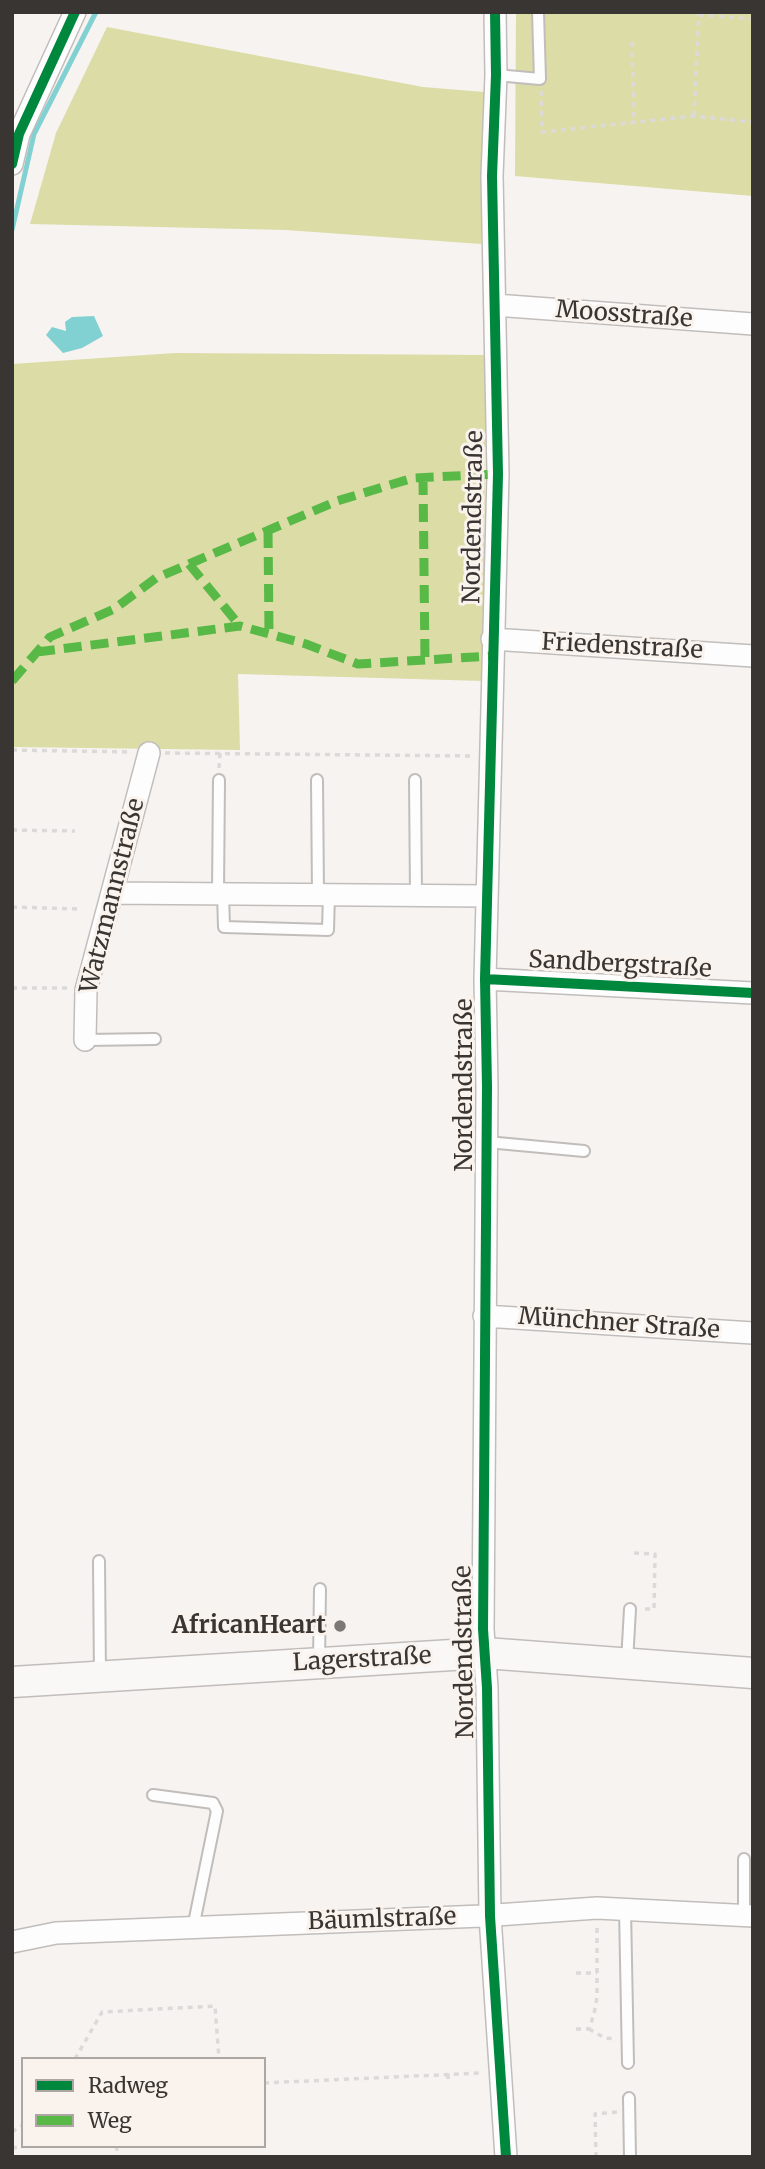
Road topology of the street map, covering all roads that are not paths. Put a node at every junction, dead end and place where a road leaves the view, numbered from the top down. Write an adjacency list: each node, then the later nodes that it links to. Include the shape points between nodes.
1 (75, 12): 5 (street)
2 (495, 12): 4 (street, Nordendstraße)
3 (538, 12): 4 (lane, via 540,79)
4 (496, 75): 7 (street, Nordendstraße, via 492,176)
5 (16, 132): 6 (street)
6 (12, 164)
7 (495, 305): 8 (street, Moosstraße); 9 (street, Nordendstraße, via 498,474)
8 (753, 324)
9 (492, 639): 10 (street, Friedenstraße); 19 (street, Nordendstraße)
10 (753, 656)
11 (149, 753): 16 (street, Watzmannstraße)
12 (219, 780): 15 (lane)
13 (317, 780): 17 (lane)
14 (415, 780): 18 (lane)
15 (221, 892): 16 (street); 17 (street); 17 (lane, via 224,927 328,930)
16 (112, 893): 23 (street, Watzmannstraße, via 86,990)
17 (323, 894): 18 (street)
18 (416, 895): 19 (street)
19 (487, 896): 20 (street, Nordendstraße)
20 (485, 979): 21 (street, Sandbergstraße); 24 (street, Nordendstraße)
21 (753, 993)
22 (155, 1039): 23 (lane)
23 (85, 1040)
24 (487, 1142): 25 (lane); 26 (street, Nordendstraße)
25 (583, 1151)
26 (484, 1316): 27 (street, Münchner Straße); 31 (street, Nordendstraße)
27 (753, 1333)
28 (99, 1561): 35 (lane)
29 (320, 1588): 32 (lane)
30 (630, 1609): 33 (lane)
31 (485, 1653): 32 (street, Lagerstraße); 33 (street, Lagerstraße); 41 (street, Nordendstraße)
32 (319, 1662): 35 (street, Lagerstraße)
33 (627, 1664): 34 (street, Lagerstraße)
34 (753, 1673)
35 (100, 1676): 36 (street, Lagerstraße)
36 (12, 1682)
37 (153, 1795): 42 (lane, via 213,1803 217,1811)
38 (744, 1859): 40 (lane)
39 (625, 1909): 40 (street, Bäumlstraße); 41 (street, Bäumlstraße); 44 (lane)
40 (748, 1915)
41 (490, 1916): 42 (street, Bäumlstraße); 46 (street, Nordendstraße)
42 (193, 1928): 43 (street, Bäumlstraße, via 56,1933)
43 (12, 1942)
44 (628, 2063)
45 (629, 2098): 47 (lane)
46 (506, 2157)
47 (631, 2157)

